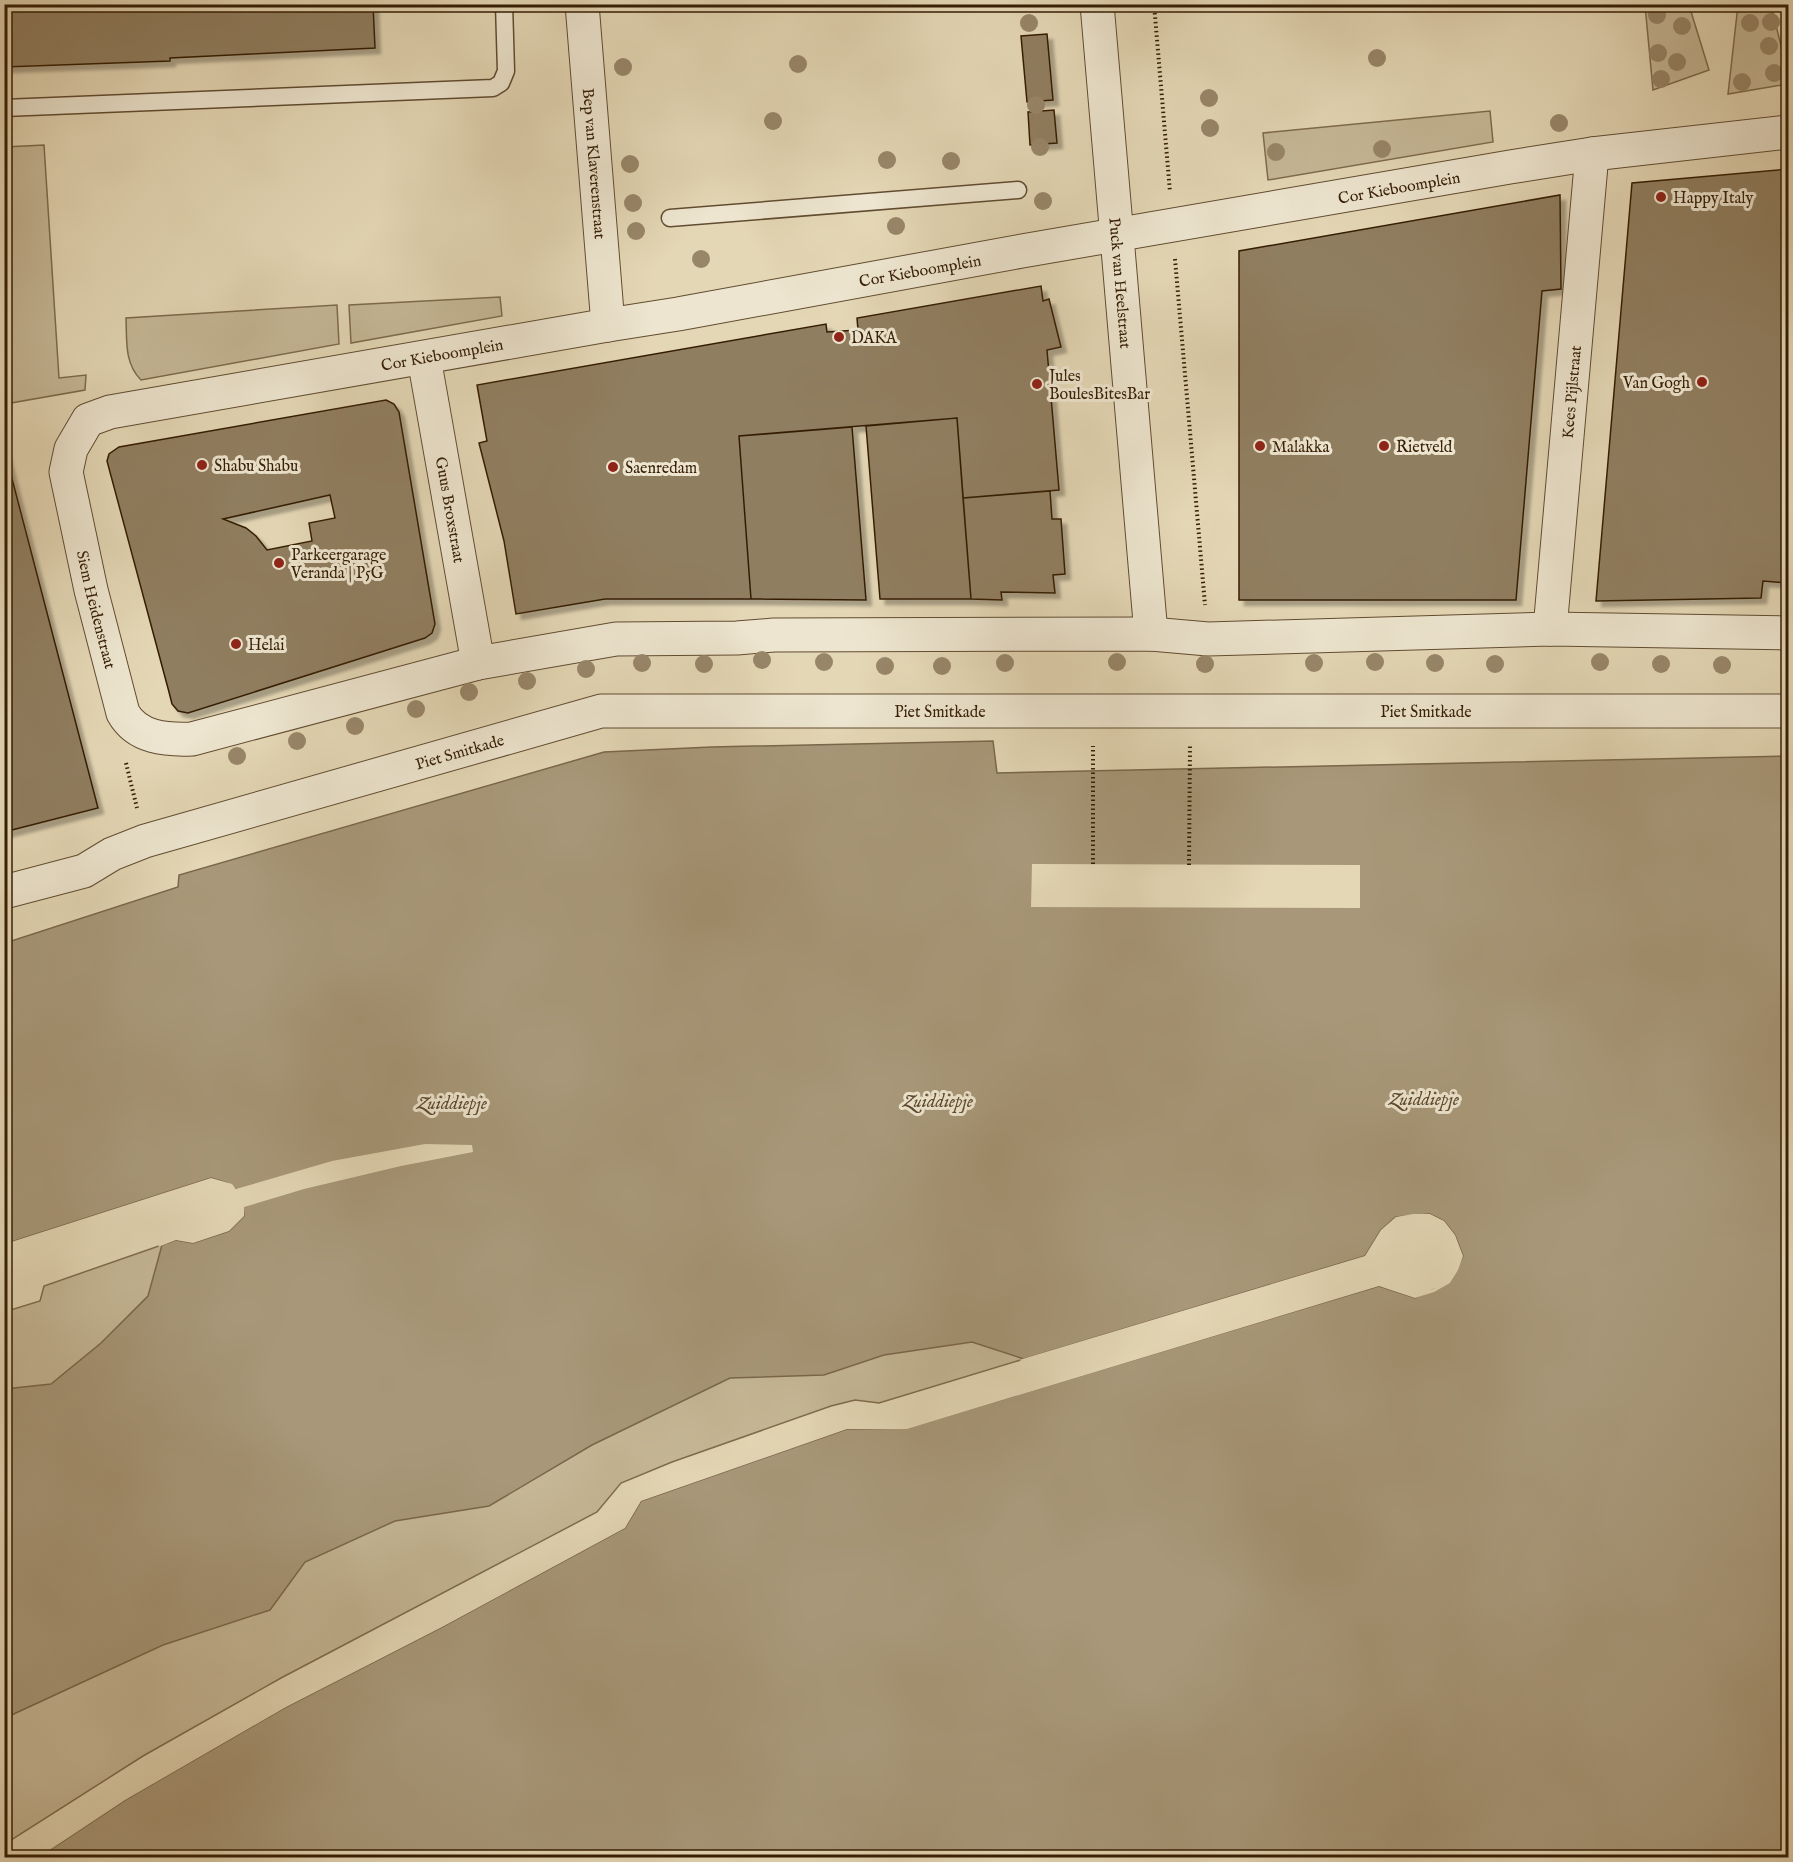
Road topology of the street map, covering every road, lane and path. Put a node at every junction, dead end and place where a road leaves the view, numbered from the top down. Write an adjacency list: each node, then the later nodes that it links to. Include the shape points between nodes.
1 (504, 4): 5 (lane, via 506,71 501,83 493,88)
2 (582, 4): 12 (street, Bep van Klaverenstraat)
3 (1097, 4): 11 (street, Puck van Heelstraat)
4 (1154, 4): 10 (path)
5 (4, 108)
6 (1788, 132): 7 (street, Cor Kieboomplein)
7 (1592, 154): 10 (street, Cor Kieboomplein); 15 (street, Kees Pijlstraat)
8 (1018, 190): 9 (lane)
9 (670, 218)
10 (1172, 226): 11 (street, Cor Kieboomplein); 18 (path)
11 (1116, 236): 12 (street, Cor Kieboomplein); 17 (street, Puck van Heelstraat)
12 (608, 325): 13 (street, Cor Kieboomplein)
13 (424, 358): 14 (street, Cor Kieboomplein, via 110,412 88,420); 19 (street, Guus Broxstraat)
14 (71, 449): 21 (street, Siem Heidenstraat, via 66,472 91,590 123,713)
15 (1550, 629): 16 (street); 18 (street)
16 (1788, 633)
17 (1151, 634): 18 (street); 19 (street, via 774,634 616,639)
18 (1208, 639)
19 (478, 663): 21 (street, via 192,739 169,740)
20 (1788, 711): 24 (street, Piet Smitkade, via 602,711)
21 (138, 729): 24 (path, via 123,752)
22 (1190, 767): 26 (path)
23 (1093, 770): 25 (path)
24 (145, 841): 27 (street, Piet Smitkade, via 84,871)
25 (1093, 864)
26 (1189, 865)
27 (4, 892)

